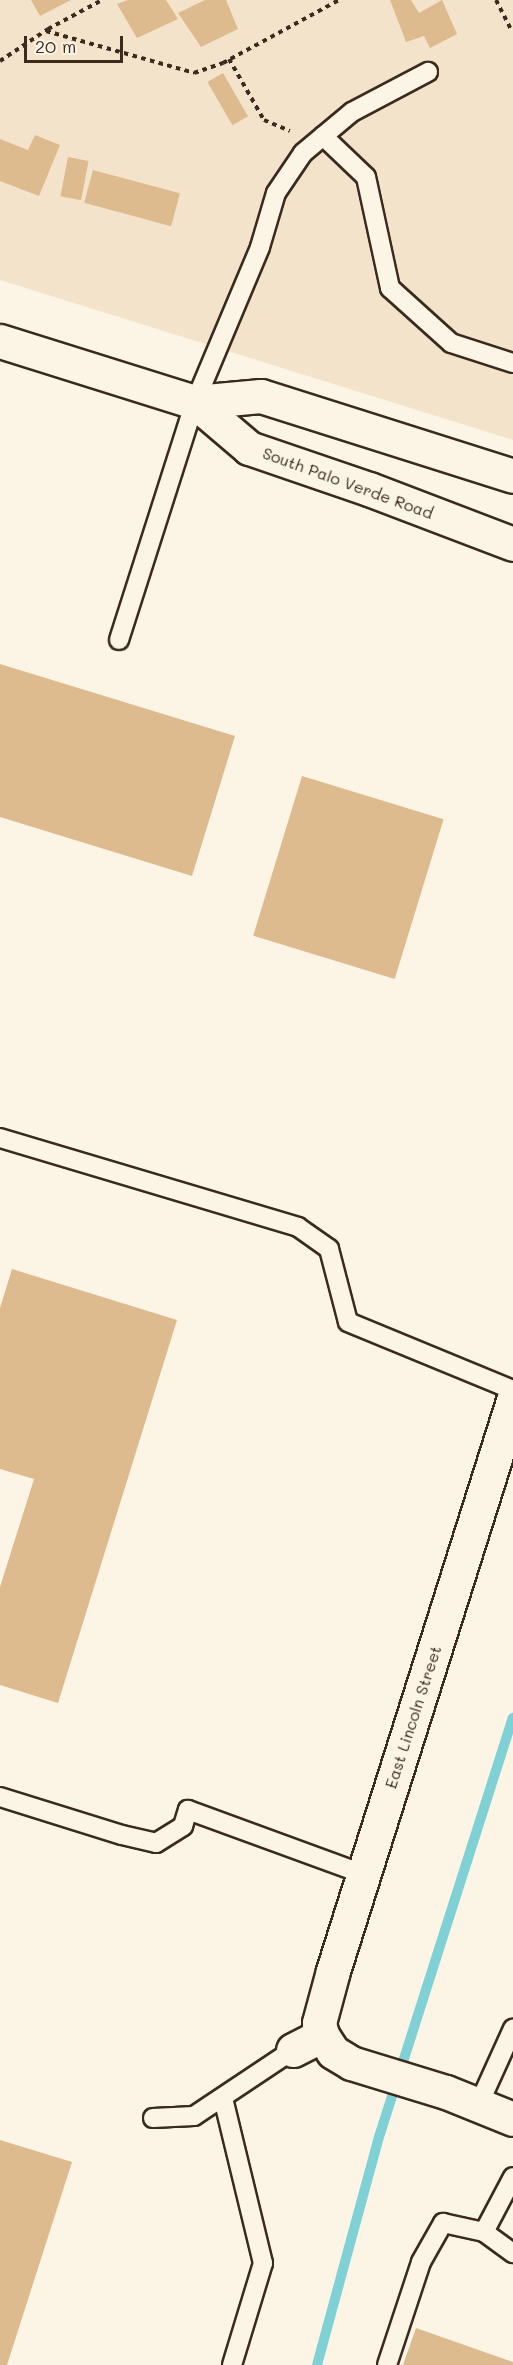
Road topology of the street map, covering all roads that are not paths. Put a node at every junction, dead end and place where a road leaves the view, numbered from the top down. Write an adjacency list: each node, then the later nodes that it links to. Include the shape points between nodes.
1 (428, 72): 2 (lane, via 352,112)
2 (318, 140): 4 (lane, via 366,177 390,288 451,343); 5 (lane, via 303,153 276,193 260,247)
3 (0, 341): 5 (street, South Palo Verde Road)
4 (513, 363)
5 (195, 402): 6 (street, South Palo Verde Road, via 261,396); 7 (street, South Palo Verde Road, via 249,448); 8 (lane)
6 (513, 477)
7 (513, 544)
8 (119, 640)
9 (0, 1138): 10 (lane, via 298,1227 329,1249 348,1323)
10 (513, 1390)
11 (513, 1401): 13 (street, East Lincoln Street)
12 (0, 1797): 13 (lane, via 156,1843 183,1826 188,1810)
13 (363, 1874): 15 (street, East Lincoln Street, via 323,2003 319,2023)
14 (513, 2029): 18 (lane)
15 (322, 2035): 16 (street); 18 (street, via 333,2052 351,2063)
16 (293, 2050): 17 (lane)
17 (223, 2098): 19 (lane, via 194,2116); 24 (lane, via 263,2263)
18 (478, 2106): 20 (street)
19 (153, 2118)
20 (513, 2119)
21 (513, 2177): 22 (lane)
22 (484, 2232): 23 (lane); 25 (lane, via 443,2223 421,2262)
23 (513, 2253)
24 (232, 2365)
25 (387, 2365)

